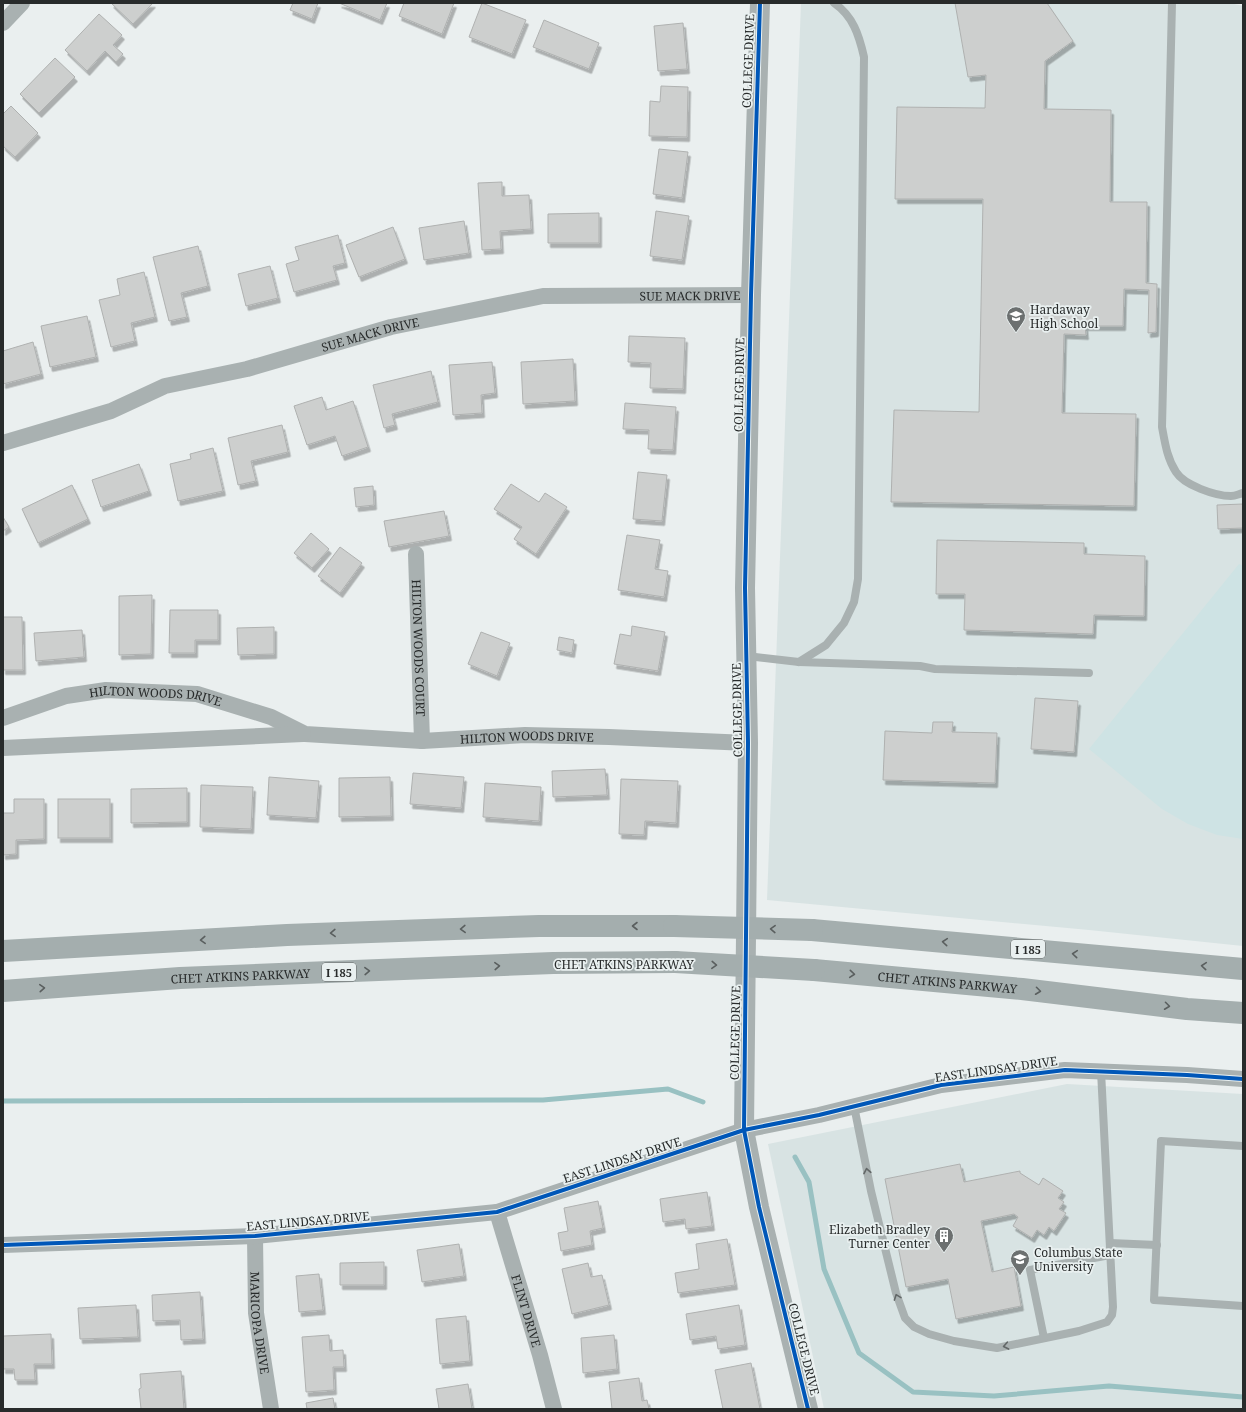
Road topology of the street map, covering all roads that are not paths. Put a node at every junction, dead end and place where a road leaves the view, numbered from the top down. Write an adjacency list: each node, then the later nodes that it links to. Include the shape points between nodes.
1 (22, 3): 5 (street)
2 (760, 3): 6 (street, COLLEGE DRIVE)
3 (834, 3): 11 (lane, via 843,9 854,25 864,57 858,579 854,602 844,623 826,645)
4 (1172, 3): 8 (lane, via 1162,427 1166,452 1176,473 1191,485 1210,493 1231,496)
5 (3, 23)
6 (751, 295): 7 (street, SUE MACK DRIVE, via 543,296 391,327 248,369 165,386 111,411); 10 (street, COLLEGE DRIVE, via 745,588)
7 (3, 442)
8 (1243, 493)
9 (416, 554): 15 (street, HILTON WOODS COURT)
10 (747, 656): 11 (lane); 16 (street, COLLEGE DRIVE)
11 (799, 662): 12 (lane)
12 (1089, 673)
13 (3, 718): 14 (street, HILTON WOODS DRIVE, via 66,696 106,690 197,694 271,717)
14 (305, 734): 15 (street, HILTON WOODS DRIVE); 17 (street, HILTON WOODS DRIVE)
15 (422, 741): 16 (street, HILTON WOODS DRIVE, via 525,735)
16 (748, 743): 25 (street, COLLEGE DRIVE)
17 (3, 748)
18 (3, 951): 19 (highway, I 185, one-way to 18, bridge, via 812,930 674,926 538,926 302,934)
19 (1243, 969)
20 (3, 991): 21 (highway, CHET ATKINS PARKWAY / I 185, one-way to 21, bridge, via 180,978 553,963 676,962 814,970)
21 (1243, 1013)
22 (1101, 1071): 23 (street, EAST LINDSAY DRIVE); 24 (street, EAST LINDSAY DRIVE, via 1065,1070 941,1085); 29 (lane)
23 (1243, 1079)
24 (854, 1106): 25 (street, EAST LINDSAY DRIVE); 34 (lane, one-way to 24, via 997,1348 929,1334 914,1327 905,1318 896,1293 871,1191)
25 (744, 1130): 27 (street, EAST LINDSAY DRIVE); 37 (street, COLLEGE DRIVE, via 759,1207)
26 (1243, 1146): 31 (lane, via 1161,1141)
27 (497, 1212): 28 (street, EAST LINDSAY DRIVE); 36 (street, FLINT DRIVE)
28 (255, 1236): 30 (street, EAST LINDSAY DRIVE); 35 (street, MARICOPA DRIVE, via 256,1313)
29 (1110, 1243): 31 (lane); 32 (lane)
30 (3, 1245)
31 (1157, 1245): 33 (lane, via 1154,1300)
32 (1110, 1255): 34 (lane, via 1113,1307 1112,1315 1107,1322); 34 (lane, via 1030,1270)
33 (1243, 1306)
34 (1044, 1338)
35 (271, 1409)
36 (554, 1409)
37 (808, 1409)

